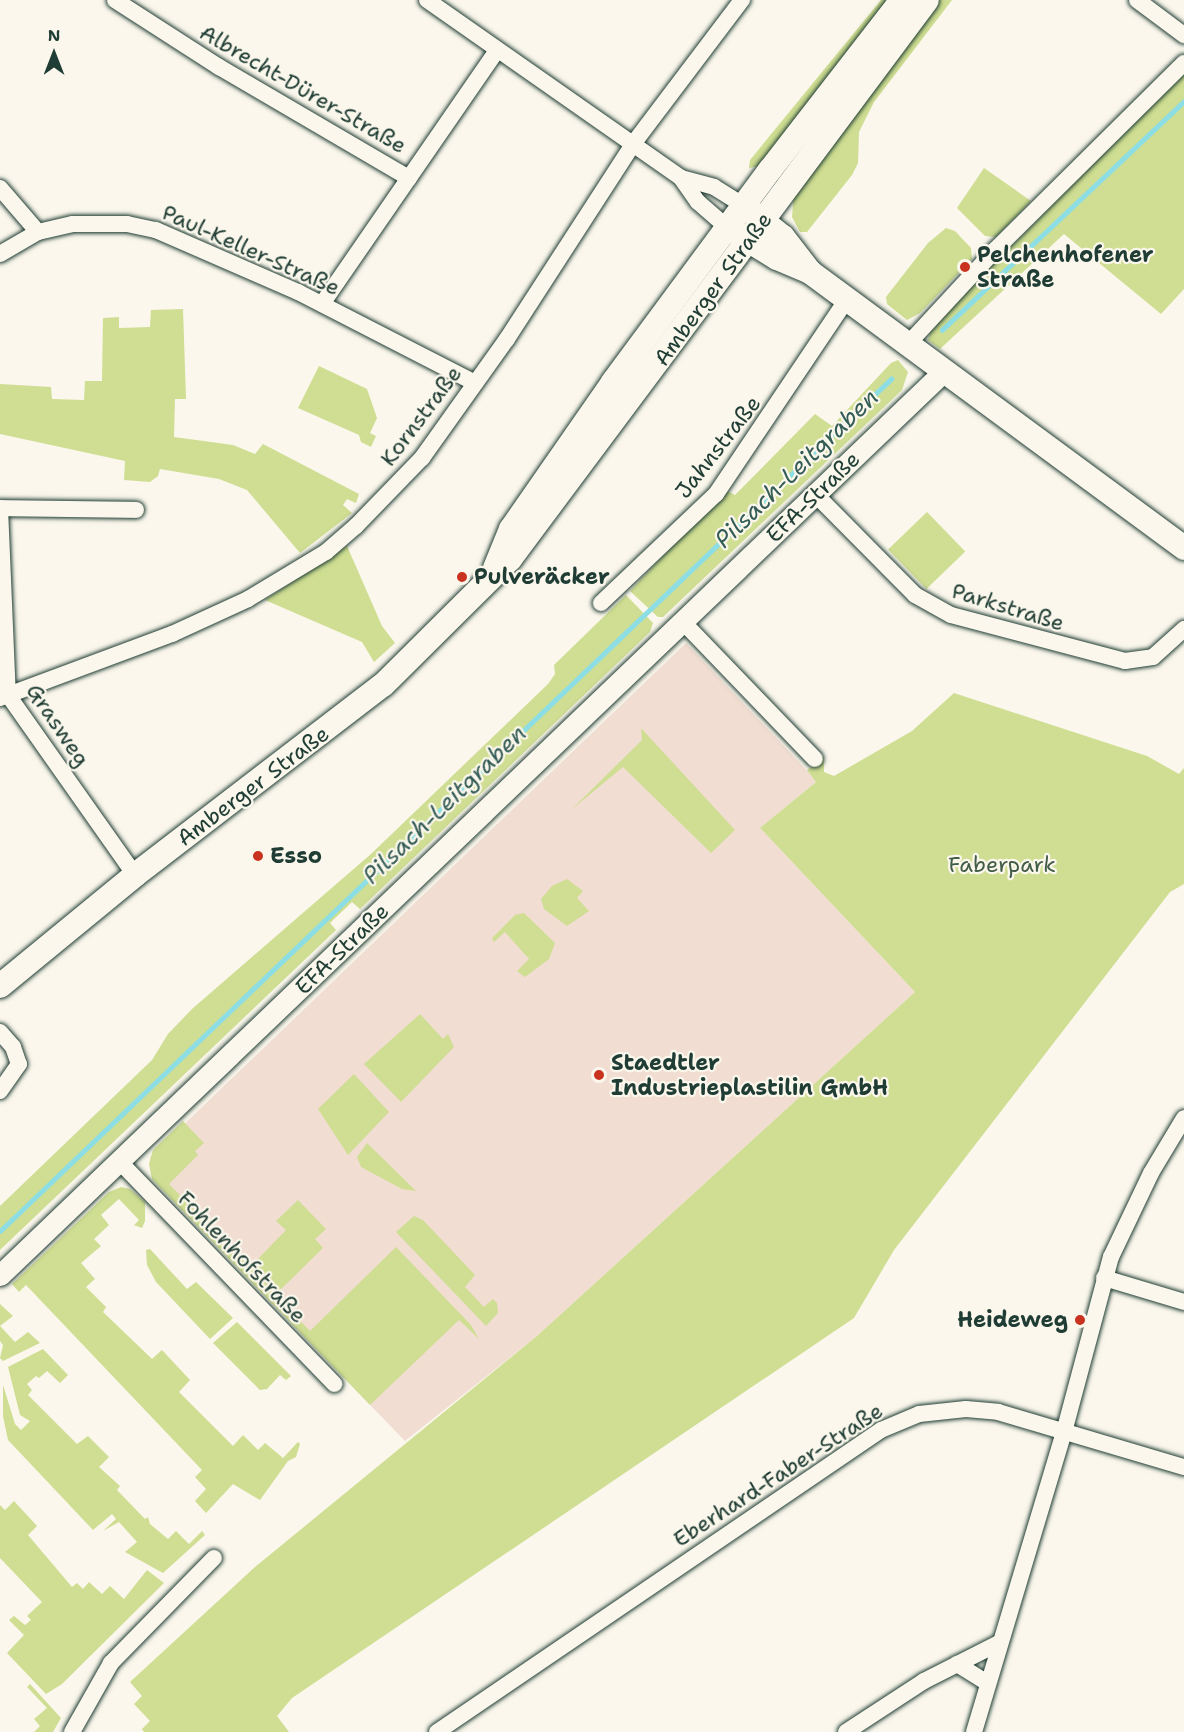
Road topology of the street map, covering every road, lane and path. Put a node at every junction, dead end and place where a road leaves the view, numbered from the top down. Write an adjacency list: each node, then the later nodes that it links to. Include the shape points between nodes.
1 (115, 0): 11 (street, Albrecht-Dürer-Straße, via 209,61)
2 (427, 0): 8 (street)
3 (742, 0): 10 (street, Kornstraße)
4 (902, 0): 14 (main road, Amberger Straße)
5 (927, 0): 15 (main road, Amberger Straße)
6 (1137, 0): 7 (street)
7 (1184, 35)
8 (497, 50): 10 (street); 11 (street)
9 (1184, 63): 22 (street, via 995,250)
10 (633, 144): 12 (street); 24 (street, Kornstraße, via 507,339)
11 (409, 177): 21 (street)
12 (681, 178): 14 (street, via 714,187); 17 (street, via 698,202)
13 (0, 188): 16 (street)
14 (743, 205): 15 (main road); 17 (main road, Amberger Straße)
15 (763, 219): 17 (main road, Amberger Straße); 19 (main road, via 798,253)
16 (38, 232): 18 (street, Paul-Keller-Straße); 21 (street, Paul-Keller-Straße, via 73,224 105,223 156,230)
17 (736, 234): 19 (main road); 34 (main road, Amberger Straße, via 527,539 447,625 376,691)
18 (0, 254)
19 (810, 272): 20 (main road)
20 (847, 299): 22 (main road); 29 (street, Jahnstraße, via 716,494)
21 (322, 304): 24 (street, Paul-Keller-Straße)
22 (907, 345): 23 (main road)
23 (943, 372): 25 (street, EFA-Straße); 28 (main road)
24 (474, 383): 32 (street, Kornstraße, via 416,466 326,552 268,589 215,615)
25 (816, 495): 30 (street, EFA-Straße); 31 (street, Parkstraße, via 888,571 927,604 951,615 1125,661 1153,657)
26 (0, 508): 27 (street); 32 (street, Grasweg)
27 (136, 510)
28 (1184, 548)
29 (602, 603)
30 (683, 622): 33 (street); 40 (street, EFA-Straße)
31 (1184, 629)
32 (4, 696): 34 (street, Grasweg)
33 (815, 759)
34 (135, 875): 35 (main road, Amberger Straße)
35 (0, 986)
36 (0, 1032): 37 (street, via 13,1047 19,1064)
37 (0, 1091)
38 (1184, 1118): 39 (street)
39 (1177, 1144): 42 (street, via 1122,1230)
40 (119, 1161): 41 (street, EFA-Straße); 44 (street, Fohlenhofstraße)
41 (0, 1275)
42 (1104, 1278): 43 (street); 45 (street)
43 (1184, 1302)
44 (334, 1384)
45 (1064, 1432): 46 (street, Eberhard-Faber-Straße); 48 (street); 52 (street, Eberhard-Faber-Straße, via 998,1412 966,1409 937,1410 902,1420 629,1599)
46 (1184, 1467)
47 (214, 1558): 51 (street, via 111,1663)
48 (999, 1643): 49 (street); 50 (street)
49 (957, 1664): 50 (street); 53 (street)
50 (988, 1683): 54 (street)
51 (72, 1732)
52 (438, 1732)
53 (846, 1732)
54 (974, 1732)

